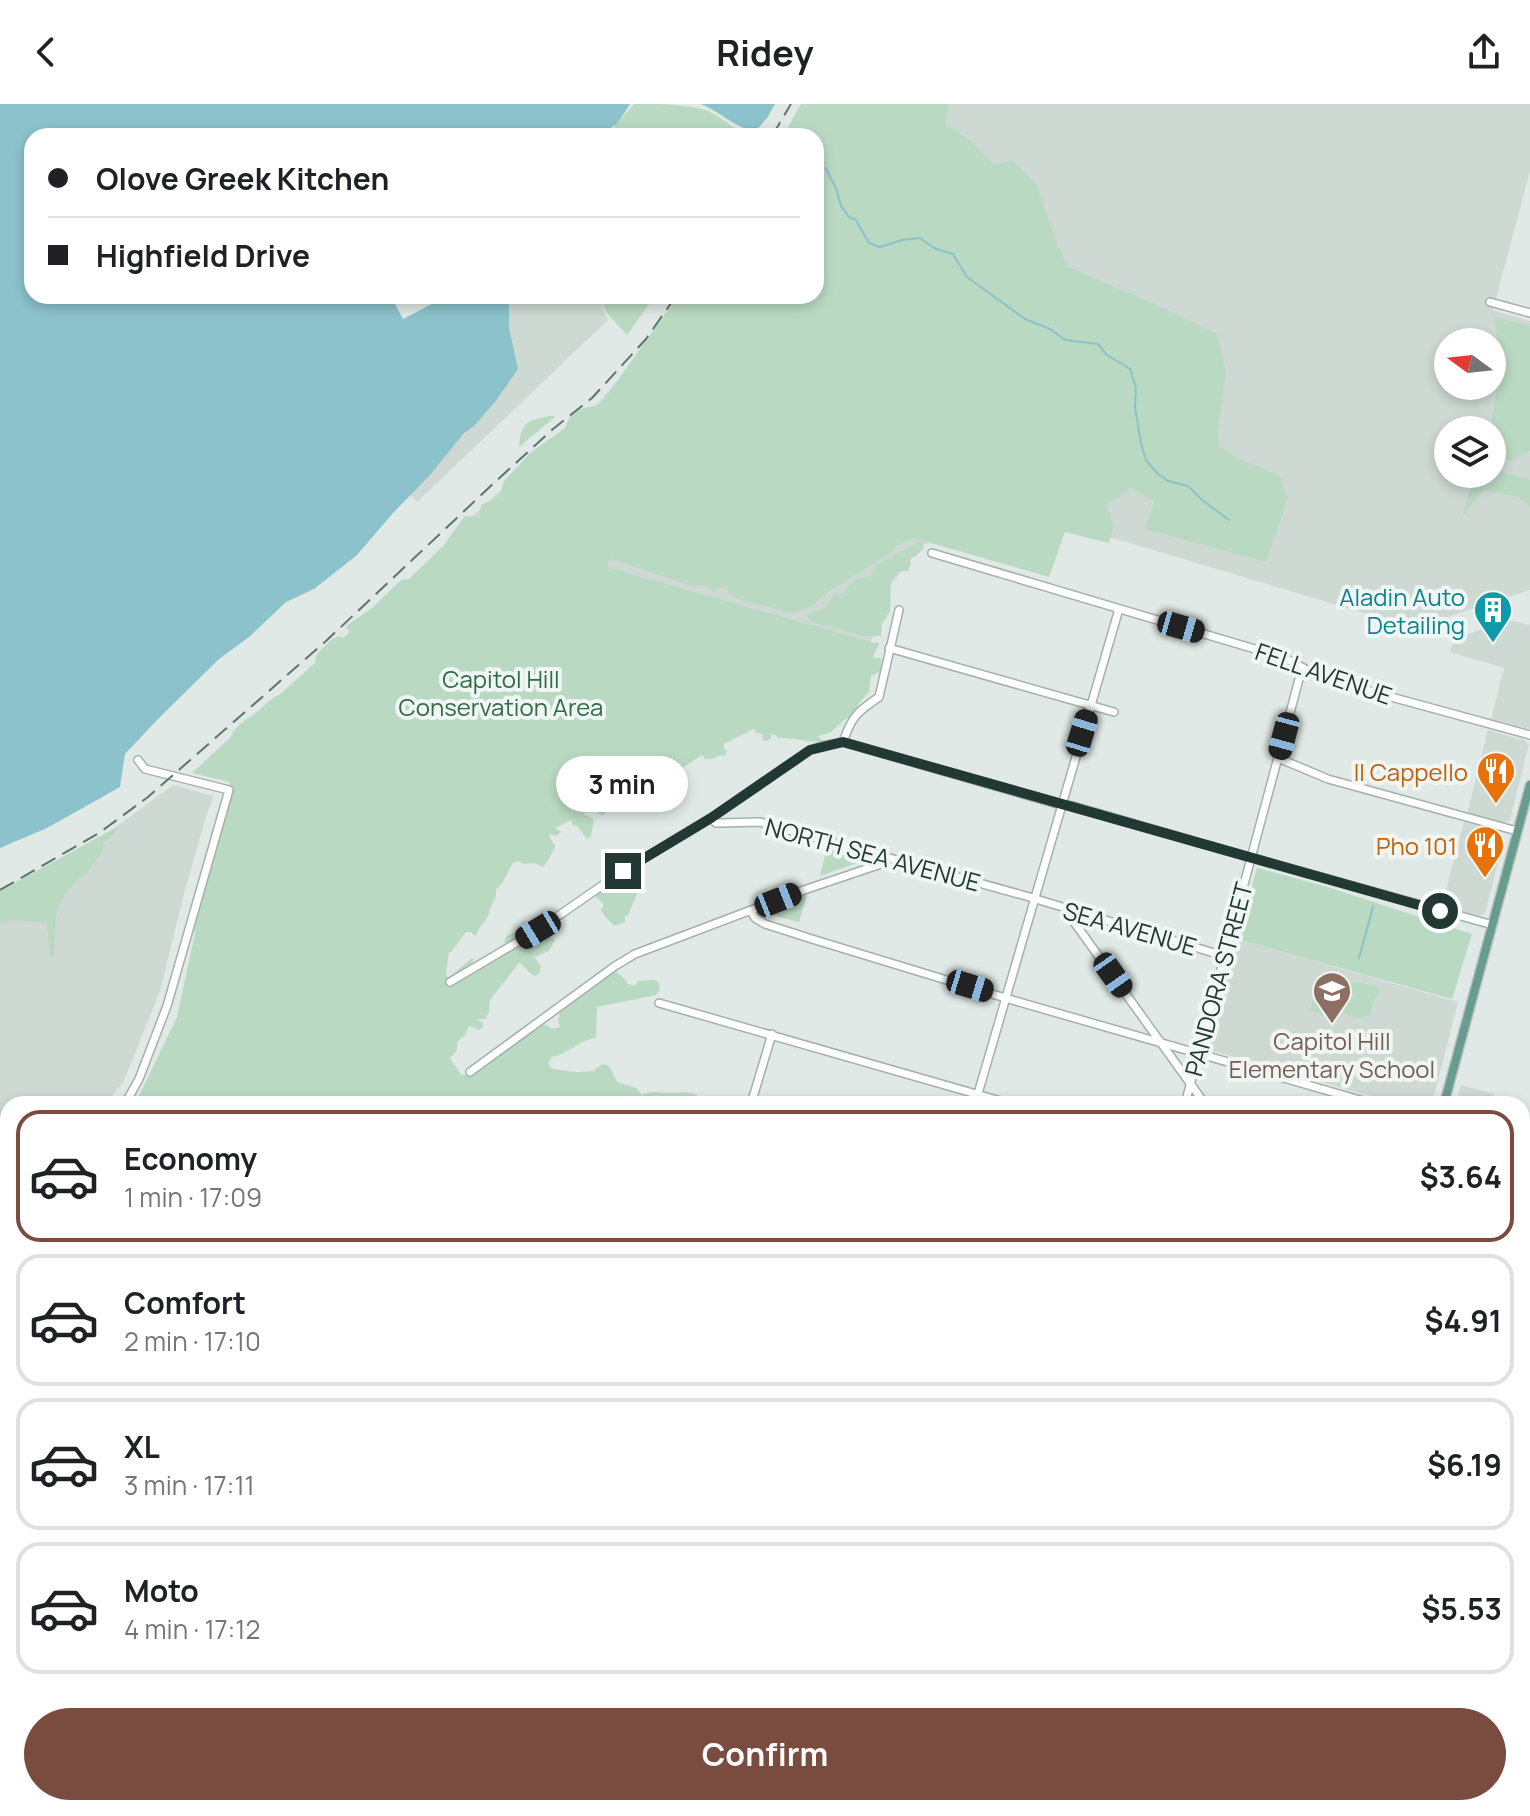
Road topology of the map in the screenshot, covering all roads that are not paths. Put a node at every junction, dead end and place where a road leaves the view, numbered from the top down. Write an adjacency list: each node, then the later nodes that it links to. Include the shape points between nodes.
1 (1490, 302): 2 (street)
2 (1530, 313)
3 (932, 553): 4 (street, FELL AVENUE)
4 (1119, 609): 7 (street, FELL AVENUE, via 1285,658); 8 (street)
5 (899, 610): 6 (street)
6 (889, 648): 8 (street); 11 (street, via 879,697 851,721)
7 (1302, 668): 10 (street, FELL AVENUE); 12 (street, PANDORA STREET)
8 (1091, 705): 9 (street); 15 (street)
9 (1114, 712)
10 (1530, 735)
11 (843, 742): 15 (street); 16 (street, via 810,750)
12 (1278, 758): 17 (street, via 1328,779); 19 (street, PANDORA STREET)
13 (138, 760): 34 (street, via 145,769 229,790 154,1043)
14 (1530, 785): 17 (main road)
15 (1062, 804): 19 (street); 20 (street)
16 (711, 818): 18 (street, NORTH SEA AVENUE, via 716,823 760,822); 25 (street)
17 (1517, 831): 23 (main road)
18 (887, 858): 20 (street, NORTH SEA AVENUE); 21 (street)
19 (1250, 858): 23 (street); 24 (street, PANDORA STREET)
20 (1035, 899): 22 (street, SEA AVENUE); 26 (street)
21 (751, 911): 26 (street, via 770,926); 31 (street, via 635,954)
22 (1073, 912): 24 (street, SEA AVENUE); 29 (street, via 1074,922)
23 (1493, 925): 40 (main road)
24 (1224, 956): 30 (street, PANDORA STREET)
25 (450, 982)
26 (1006, 998): 29 (street); 33 (street)
27 (659, 1003): 28 (street)
28 (772, 1034): 33 (street); 35 (street)
29 (1161, 1043): 30 (street); 32 (street)
30 (1198, 1054): 32 (street, PANDORA STREET); 39 (street)
31 (470, 1072)
32 (1191, 1083): 37 (street, PANDORA STREET); 38 (street)
33 (978, 1094): 36 (street)
34 (129, 1096)
35 (753, 1096)
36 (985, 1096)
37 (1187, 1096)
38 (1200, 1096)
39 (1346, 1096)
40 (1446, 1096)

